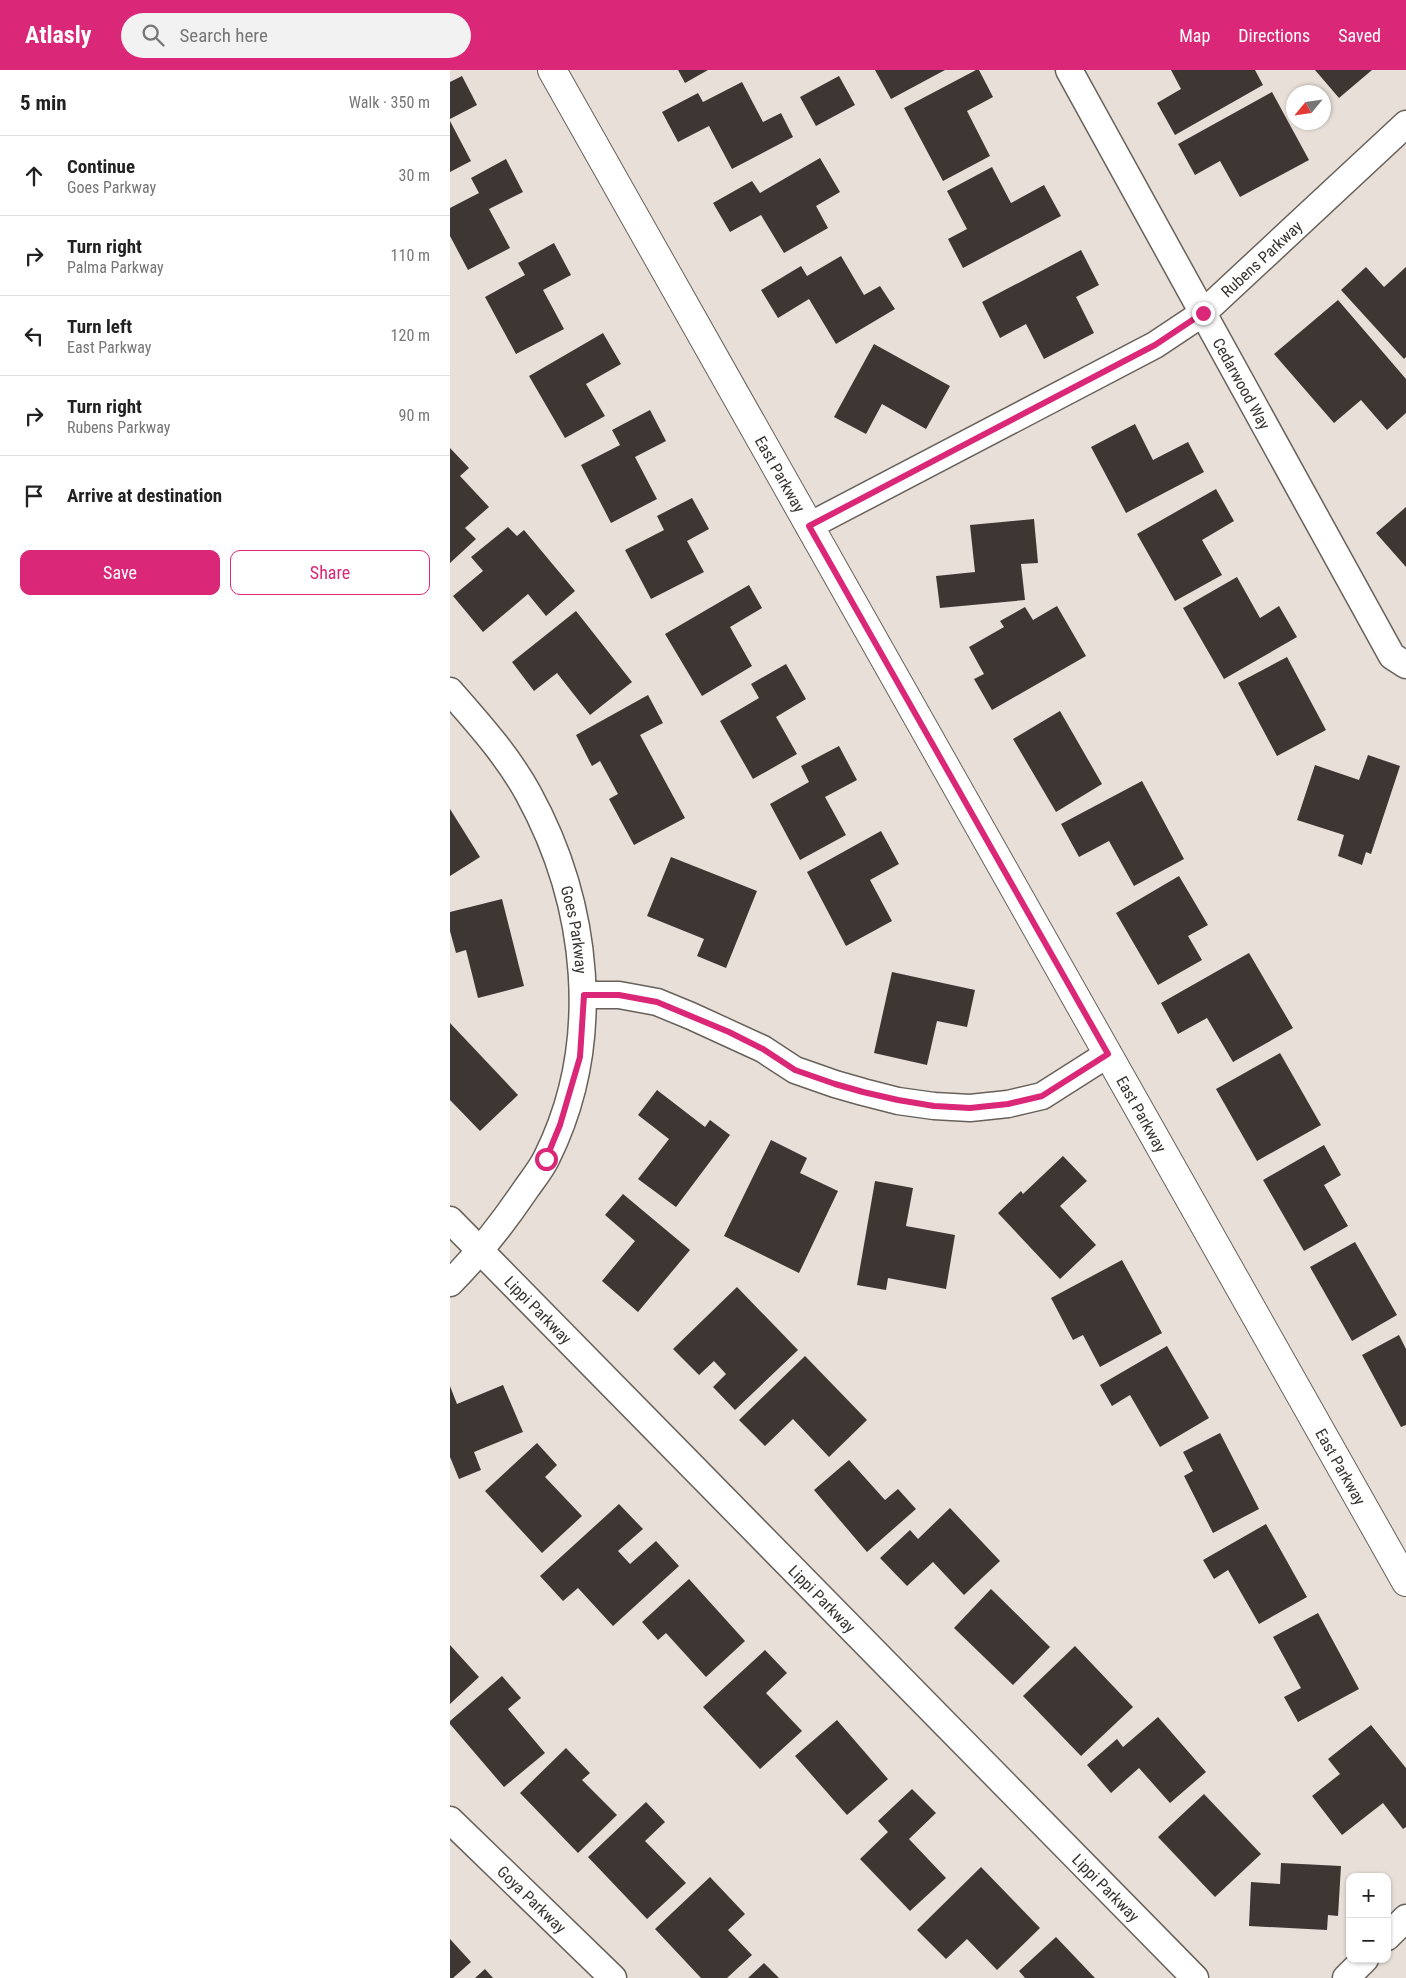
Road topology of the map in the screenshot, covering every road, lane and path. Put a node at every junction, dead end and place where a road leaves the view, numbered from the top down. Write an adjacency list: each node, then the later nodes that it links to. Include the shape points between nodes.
1 (552, 70): 5 (street, East Parkway)
2 (1069, 70): 4 (street, Cedarwood Way)
3 (1406, 124): 4 (street, Rubens Parkway)
4 (1203, 313): 5 (street, Rubens Parkway, via 1155,345); 6 (street, Cedarwood Way, via 1392,656)
5 (809, 526): 9 (street, East Parkway)
6 (1406, 665)
7 (450, 691): 8 (street, Goes Parkway, via 508,762 543,823 568,891 581,949)
8 (584, 995): 9 (street, via 619,995 657,1002 729,1032 795,1070 872,1094 934,1106 970,1108 1042,1096); 11 (street, Goes Parkway, via 580,1057 560,1125 546,1159 507,1218)
9 (1108, 1054): 13 (street, East Parkway)
10 (450, 1220): 11 (street, Lippi Parkway)
11 (481, 1250): 12 (street, Goes Parkway); 19 (street, Lippi Parkway)
12 (450, 1283)
13 (1406, 1582)
14 (450, 1820): 18 (street, Goya Parkway)
15 (1406, 1918): 16 (street)
16 (1391, 1933)
17 (1361, 1963): 20 (street)
18 (613, 1978)
19 (1195, 1978)
20 (1346, 1978)

